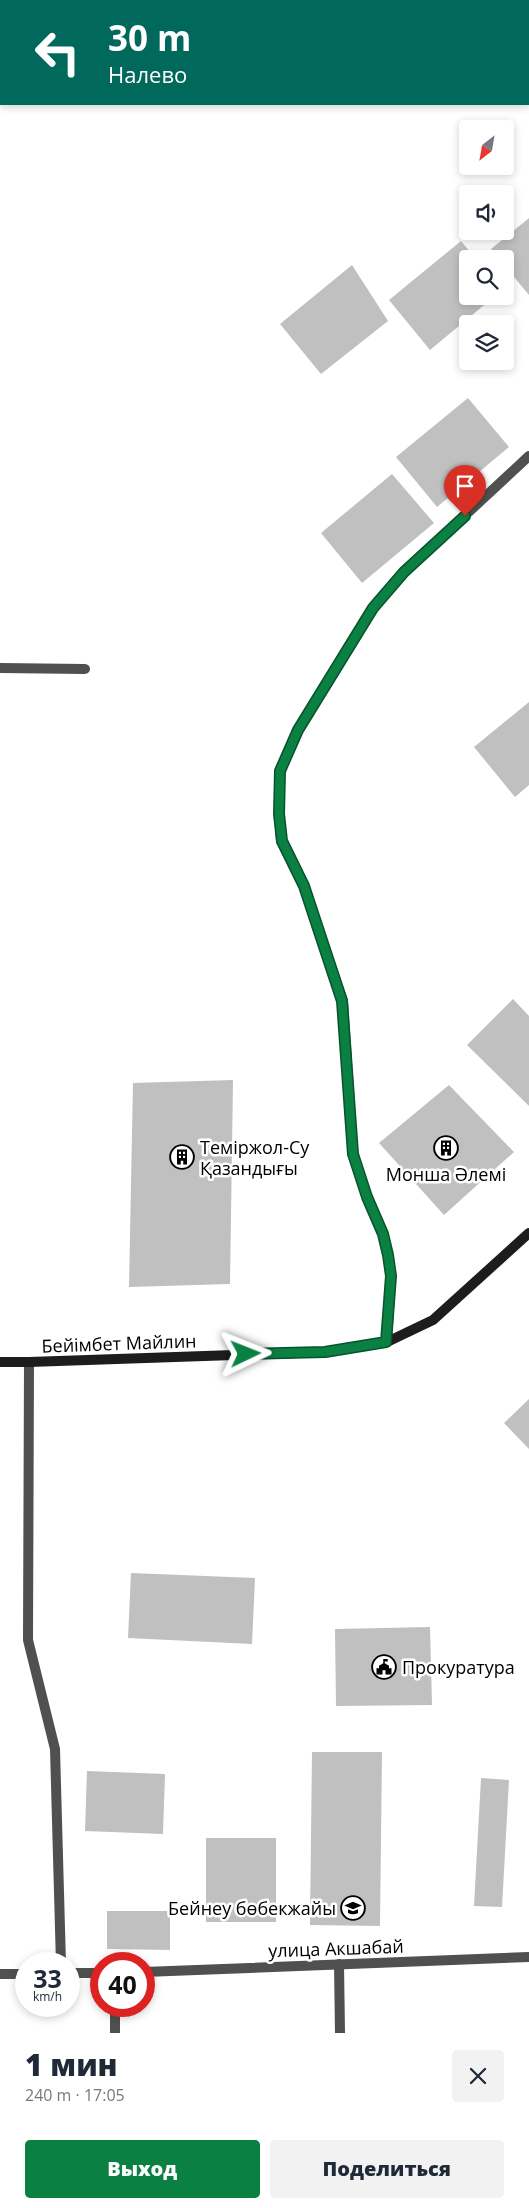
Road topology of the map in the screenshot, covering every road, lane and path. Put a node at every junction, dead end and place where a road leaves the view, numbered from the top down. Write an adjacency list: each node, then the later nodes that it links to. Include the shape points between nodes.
1 (529, 456): 5 (street, via 404,572 373,608 298,730 280,771 282,841 304,886 342,1001 353,1154 383,1234 391,1276)
2 (0, 668): 3 (street)
3 (85, 669)
4 (529, 1233): 5 (street, Бейімбет Майлин, via 433,1320)
5 (386, 1342): 7 (street, Бейімбет Майлин, via 325,1352)
6 (0, 1362): 7 (street, Бейімбет Майлин)
7 (29, 1362): 8 (street, via 28,1640 55,1749)
8 (61, 1952)
9 (529, 1957): 10 (street, улица Акшабай)
10 (339, 1964): 11 (street, улица Акшабай); 16 (street)
11 (155, 1972)
12 (0, 1974): 13 (street)
13 (15, 1974)
14 (116, 2017): 15 (street)
15 (116, 2033)
16 (340, 2033)

